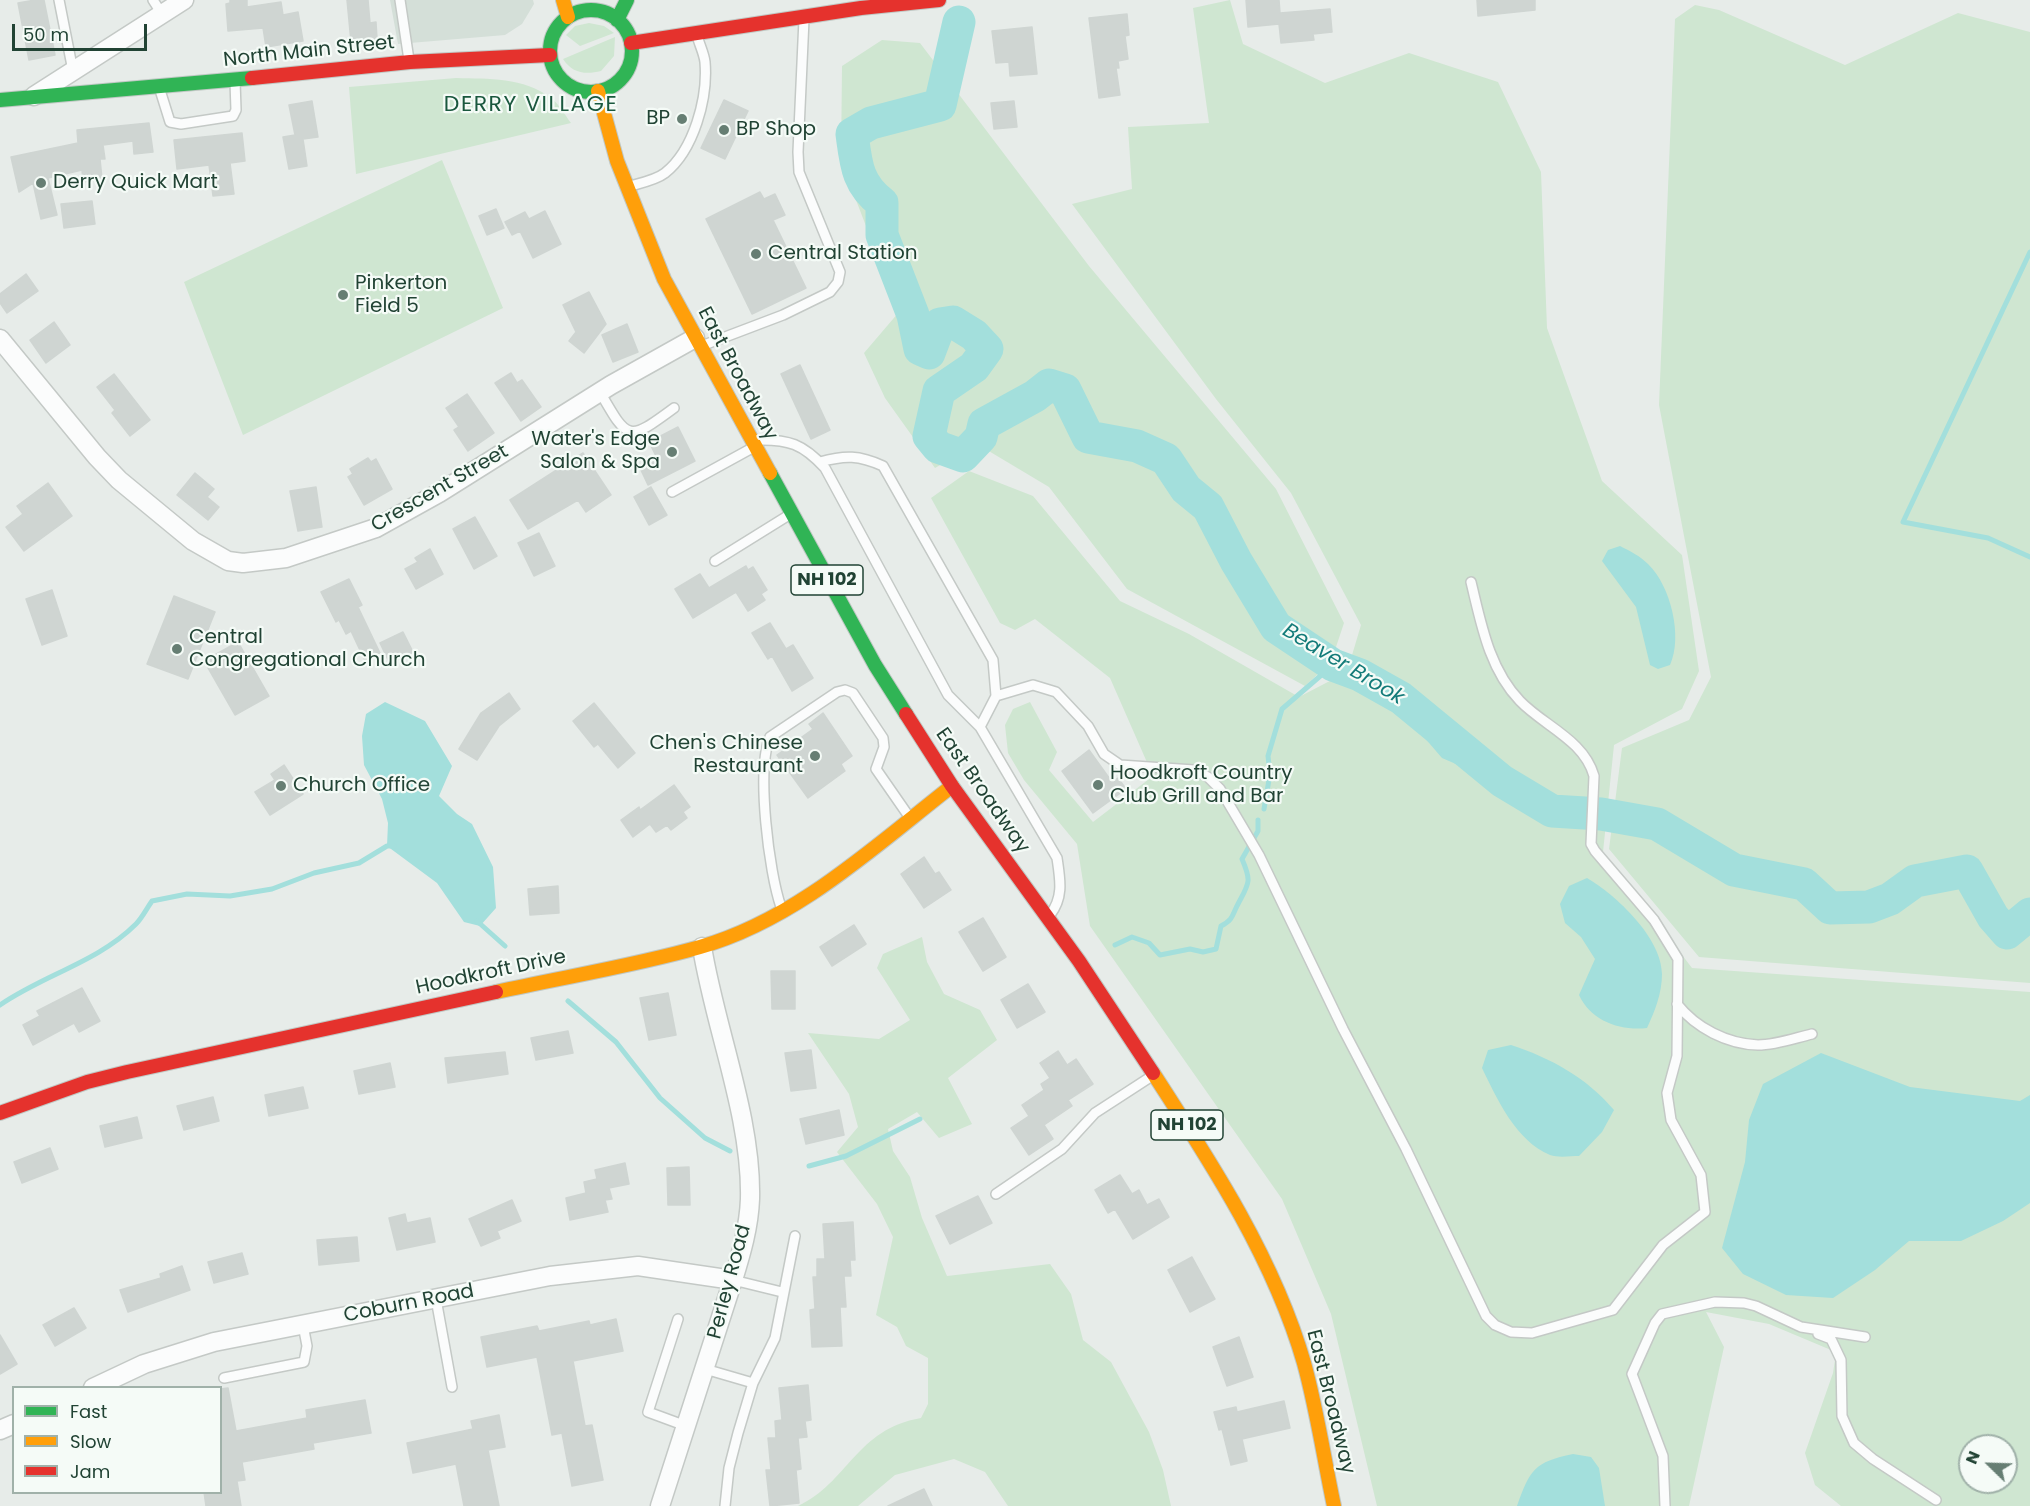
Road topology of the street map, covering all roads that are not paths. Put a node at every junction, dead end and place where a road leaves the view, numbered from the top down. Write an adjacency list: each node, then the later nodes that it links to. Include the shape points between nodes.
1 (59, 0): 15 (lane)
2 (184, 0): 7 (street)
3 (400, 0): 14 (lane)
4 (563, 0): 9 (main road)
5 (627, 0): 10 (main road)
6 (935, 1): 8 (main road)
7 (158, 7): 15 (street)
8 (804, 16): 11 (main road); 23 (lane, via 800,172 840,272 838,282 830,292 783,315)
9 (568, 17): 10 (main road, via 593,10); 13 (main road, via 554,33)
10 (617, 20): 12 (main road)
11 (696, 33): 12 (main road); 21 (lane, via 705,61 698,120 682,155 664,174)
12 (631, 43): 18 (main road, via 626,71 611,86)
13 (550, 55): 14 (main road, North Main Street); 18 (main road, via 552,66 568,85)
14 (410, 62): 16 (main road, North Main Street)
15 (73, 71): 19 (street)
16 (235, 78): 17 (main road, North Main Street); 17 (lane, via 233,117 181,124 170,122)
17 (159, 87): 19 (main road, North Main Street)
18 (598, 91): 21 (main road, East Broadway / NH 102)
19 (31, 98): 20 (main road, North Main Street)
20 (0, 100)
21 (627, 187): 23 (main road, East Broadway / NH 102, via 664,279)
22 (0, 339): 24 (street, Crescent Street, via 118,480 194,541 228,561 243,563 286,558 375,528 439,493)
23 (697, 343): 24 (street, Crescent Street); 26 (main road, East Broadway / NH 102)
24 (600, 392): 25 (lane, via 620,427 627,432 647,428)
25 (674, 408)
26 (752, 444): 27 (lane, via 780,439 808,449); 28 (lane); 29 (main road, East Broadway / NH 102)
27 (820, 462): 32 (lane, via 843,455 862,456 883,466 993,660); 33 (lane, via 948,695)
28 (672, 492)
29 (791, 514): 30 (lane); 34 (main road, East Broadway / NH 102, via 875,666)
30 (715, 561)
31 (1471, 582): 39 (lane, via 1484,635 1501,677 1520,701 1579,748 1591,766 1591,844 1654,920 1678,959)
32 (996, 696): 33 (lane); 39 (lane, via 1033,685 1056,692 1088,726 1104,754 1120,765 1194,770 1220,789 1259,855 1486,1316 1494,1325 1511,1332 1532,1333 1613,1310 1663,1245 1705,1212 1701,1175 1671,1120 1667,1093 1677,1056)
33 (980, 727): 37 (lane, via 1057,858 1059,904)
34 (952, 786): 35 (main road, Hoodkroft Drive); 37 (main road, East Broadway / NH 102)
35 (910, 818): 36 (main road, Hoodkroft Drive); 36 (lane, via 876,769 884,738 853,693 837,692 770,737 763,761 773,885)
36 (782, 909): 38 (main road, Hoodkroft Drive)
37 (1048, 918): 41 (main road, East Broadway / NH 102)
38 (702, 947): 42 (main road, Hoodkroft Drive, via 127,1072); 45 (street, Perley Road, via 742,1126 749,1177 748,1222)
39 (1677, 1004): 40 (lane, via 1690,1021 1714,1034 1756,1045)
40 (1812, 1034)
41 (1154, 1074): 43 (lane, via 1095,1113 1062,1149); 61 (main road, East Broadway / NH 102, via 1267,1265 1304,1363)
42 (0, 1113)
43 (996, 1194)
44 (795, 1236): 46 (lane)
45 (733, 1280): 46 (lane); 47 (street, Coburn Road, via 662,1267 613,1266); 52 (street, Perley Road)
46 (782, 1292): 54 (lane, via 775,1338)
47 (436, 1299): 49 (street, Coburn Road); 56 (lane)
48 (678, 1319): 57 (lane, via 648,1412)
49 (303, 1325): 53 (lane, via 307,1346 304,1362); 55 (street, Coburn Road, via 176,1352)
50 (1801, 1327): 51 (lane); 58 (lane, via 1831,1339 1834,1344 1840,1360 1842,1416 1854,1443); 62 (lane, via 1756,1306 1730,1302 1673,1310 1662,1314 1655,1323 1632,1374 1663,1456)
51 (1865, 1337)
52 (705, 1369): 54 (lane); 57 (street, Perley Road)
53 (224, 1378)
54 (753, 1383): 60 (lane, via 729,1468)
55 (98, 1386)
56 (452, 1387)
57 (686, 1426): 59 (street, Perley Road)
58 (1936, 1500)
59 (660, 1506)
60 (725, 1506)
61 (1334, 1506)
62 (1665, 1506)

